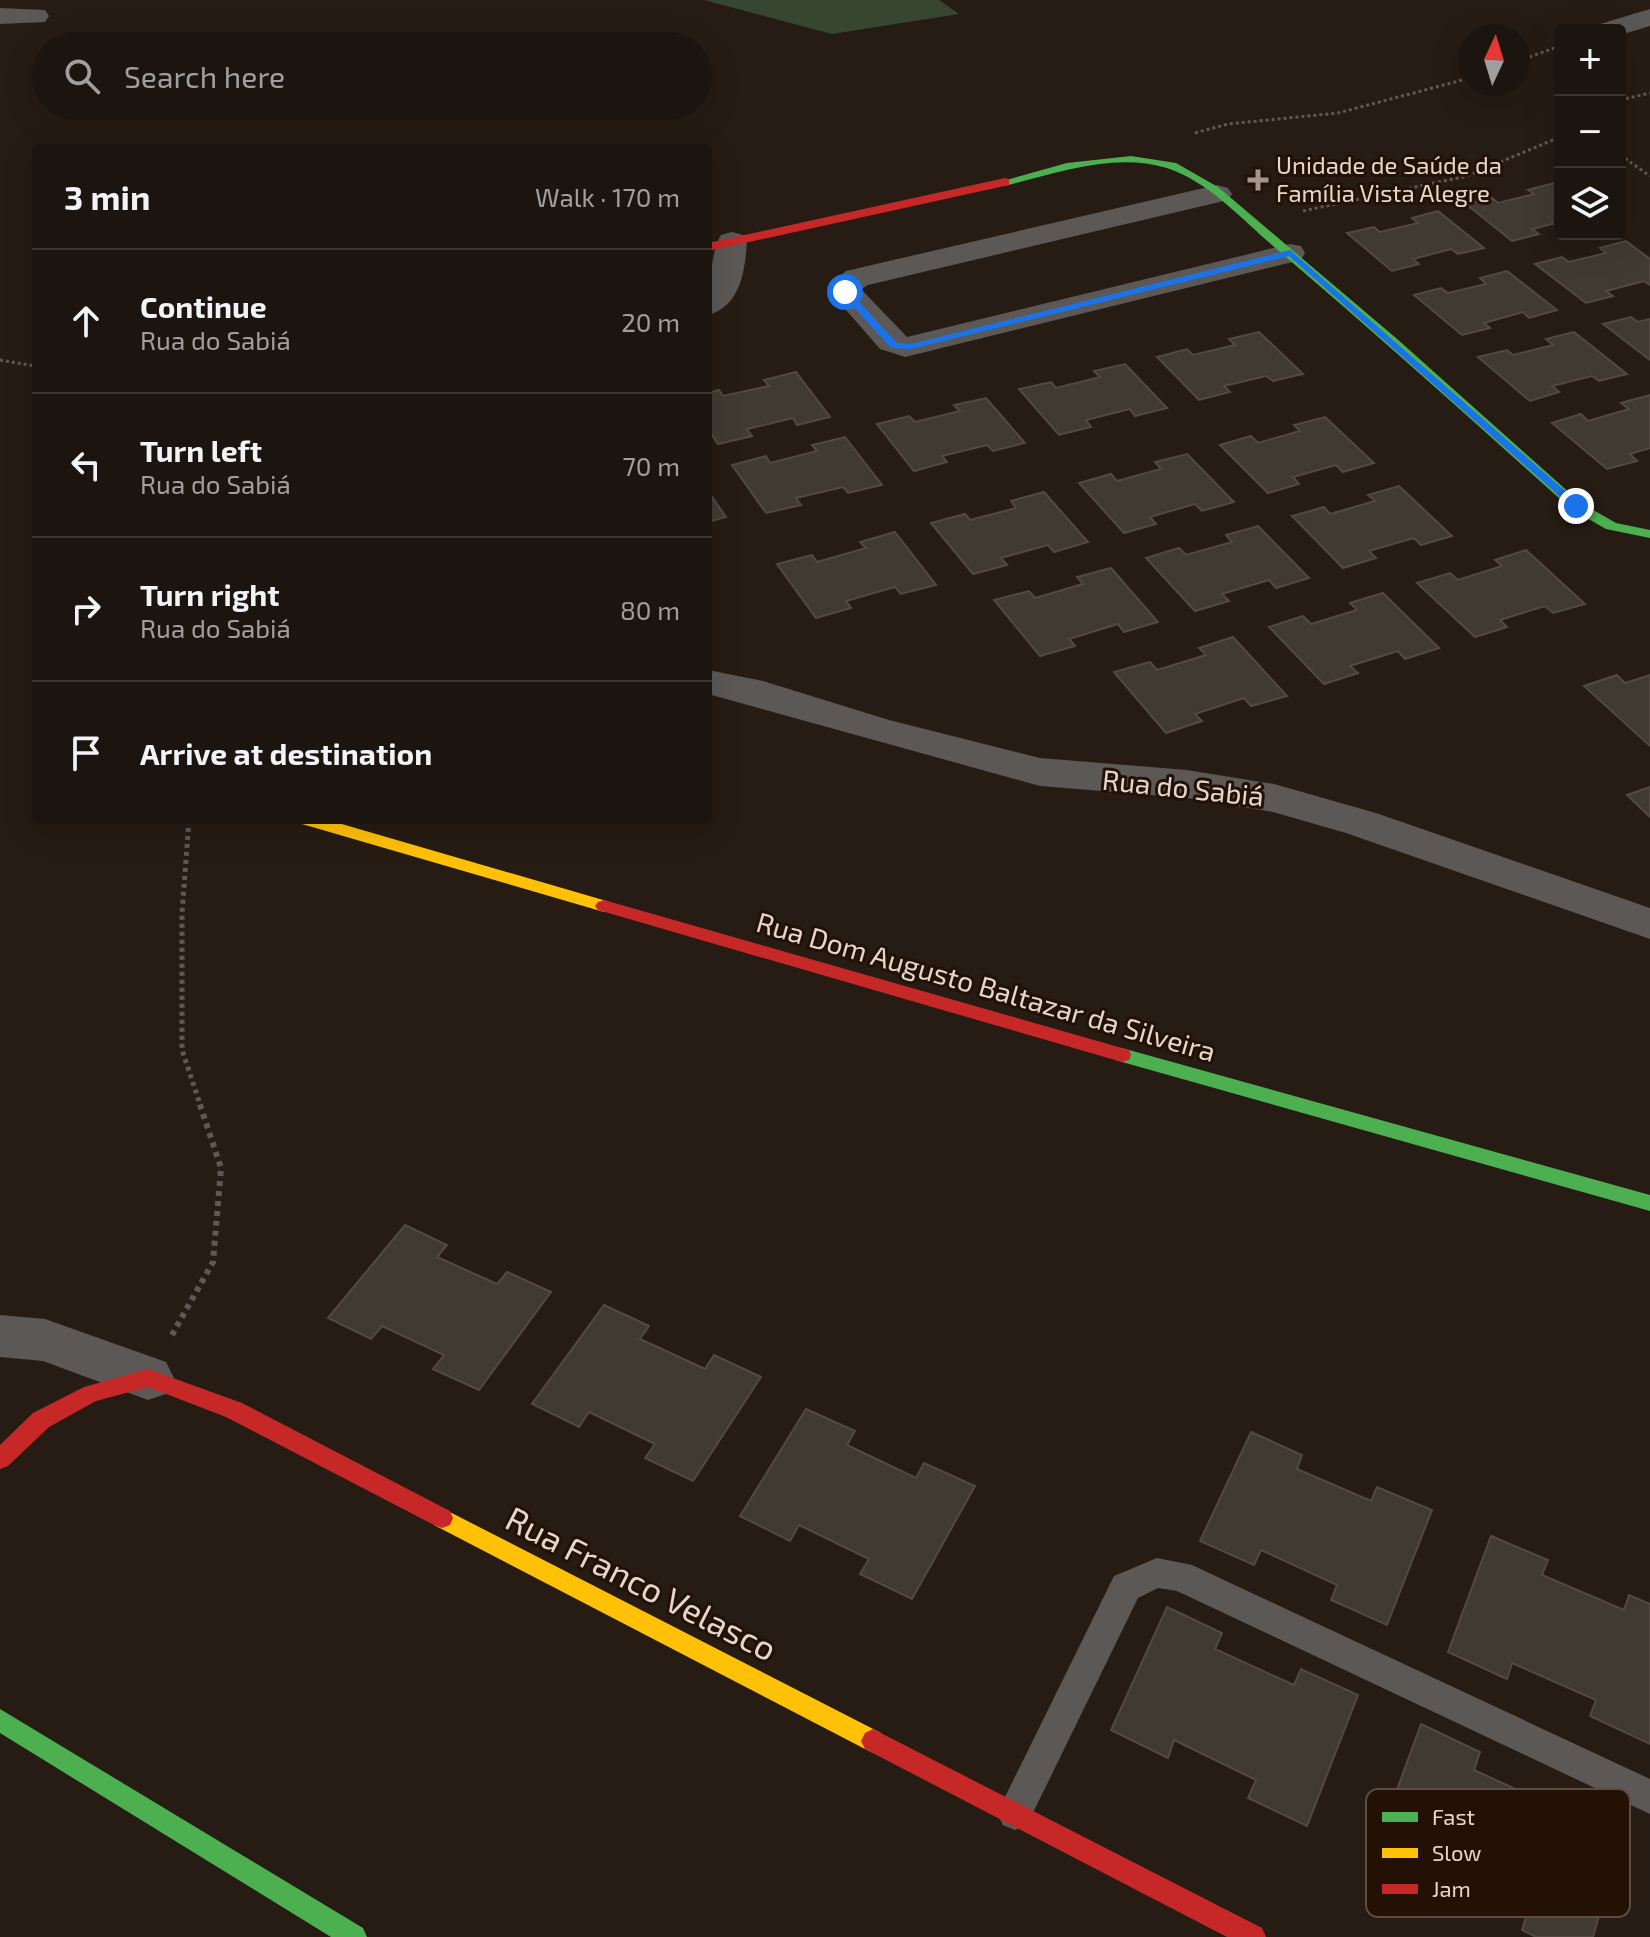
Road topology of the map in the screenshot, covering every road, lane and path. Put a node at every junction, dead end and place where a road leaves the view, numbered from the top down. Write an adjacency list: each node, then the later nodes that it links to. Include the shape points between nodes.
1 (0, 16): 2 (street)
2 (36, 16)
3 (1650, 17): 4 (street)
4 (1626, 25)
5 (1554, 48): 6 (path)
6 (1530, 57)
7 (1458, 81): 12 (path, via 1338,113 1210,128 1178,139)
8 (1650, 93): 9 (path)
9 (1626, 99)
10 (1554, 140): 15 (path, via 1521,159 1450,183)
11 (1626, 159): 13 (path)
12 (1151, 160): 14 (street, via 1187,173); 16 (street, via 1105,160)
13 (1650, 176)
14 (1217, 194): 15 (street); 17 (street, via 857,278 843,288 894,346 911,347)
15 (1251, 221): 17 (street)
16 (720, 244): 18 (street, via 729,277)
17 (1290, 253): 21 (street, via 1576,506 1602,524)
18 (712, 301)
19 (0, 360): 20 (path)
20 (32, 365)
21 (1650, 534)
22 (712, 683): 25 (street, Rua do Sabiá, via 1040,772 1187,784 1274,798)
23 (189, 824): 28 (path, via 182,913 182,1050 221,1168 213,1262)
24 (322, 824): 26 (street, Rua Dom Augusto Baltazar da Silveira)
25 (1650, 924)
26 (1650, 1203)
27 (0, 1336): 28 (street, via 45,1340)
28 (148, 1378): 29 (street, via 91,1393 41,1420); 32 (street, Rua Franco Velasco, via 234,1410)
29 (0, 1459)
30 (0, 1720): 33 (street)
31 (1650, 1797): 32 (lane, via 1180,1576 1157,1573 1126,1587)
32 (1015, 1813): 34 (street, Rua Franco Velasco)
33 (354, 1937)
34 (1253, 1937)

